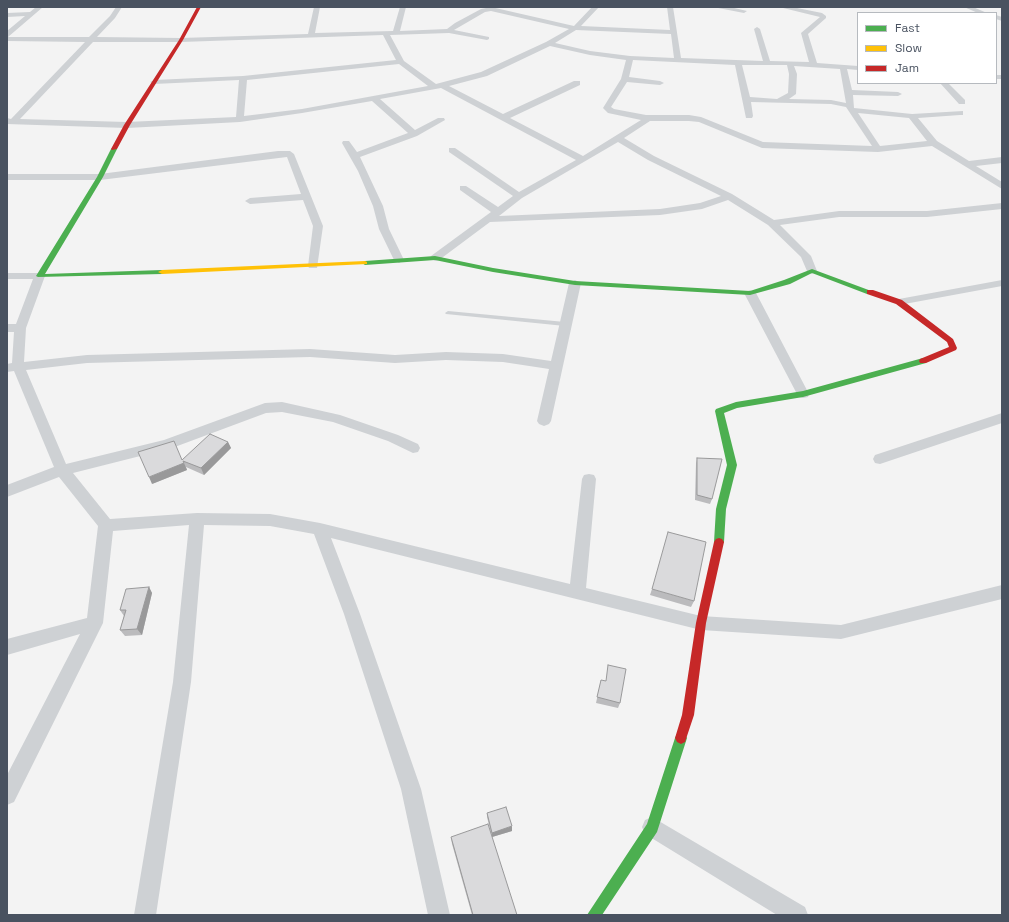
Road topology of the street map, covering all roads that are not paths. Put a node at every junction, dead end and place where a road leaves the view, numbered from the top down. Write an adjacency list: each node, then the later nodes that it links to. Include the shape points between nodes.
1 (40, 7): 13 (street)
2 (119, 7): 26 (street)
3 (199, 7): 25 (street)
4 (317, 7): 22 (street)
5 (403, 7): 18 (street)
6 (670, 7): 19 (street)
7 (716, 7): 11 (street)
8 (782, 7): 34 (street, via 824,17 804,33)
9 (967, 7): 12 (street)
10 (593, 8): 15 (street)
11 (744, 11)
12 (981, 12)
13 (31, 14): 14 (street); 21 (street)
14 (7, 15)
15 (575, 28): 17 (street, via 487,9 457,24); 19 (street); 27 (street)
16 (757, 29): 31 (street)
17 (449, 31): 18 (street); 23 (street)
18 (396, 32): 20 (street)
19 (673, 32): 29 (street)
20 (385, 33): 22 (street); 30 (street)
21 (7, 35)
22 (311, 37): 25 (street)
23 (487, 38)
24 (7, 39): 26 (street)
25 (181, 40): 26 (street); 39 (street)
26 (90, 41): 58 (street)
27 (549, 44): 28 (street); 43 (street, via 484,74)
28 (630, 58): 29 (street); 38 (street)
29 (678, 60): 32 (street)
30 (401, 62): 37 (street); 43 (street)
31 (767, 62): 32 (street); 33 (street)
32 (738, 63): 47 (street)
33 (790, 63): 34 (street); 48 (street, via 793,74)
34 (814, 65): 35 (street)
35 (843, 67): 36 (street); 44 (street)
36 (857, 68)
37 (243, 78): 39 (street); 56 (street)
38 (626, 79): 41 (street); 55 (street, via 607,108)
39 (154, 82): 59 (street)
40 (577, 83): 54 (street)
41 (660, 83)
42 (945, 84): 49 (street)
43 (438, 86): 46 (street); 54 (street)
44 (848, 92): 45 (street); 50 (street)
45 (898, 94)
46 (374, 98): 56 (street); 60 (street)
47 (746, 99): 48 (street); 52 (street)
48 (791, 99): 50 (street, via 831,102)
49 (962, 102)
50 (851, 108): 53 (street); 64 (street)
51 (960, 113): 53 (street)
52 (748, 116)
53 (912, 116): 63 (street)
54 (502, 118): 67 (street)
55 (646, 118): 61 (street); 64 (street, via 701,120 762,145)
56 (240, 119): 59 (street)
57 (441, 120): 60 (street)
58 (10, 121): 59 (street)
59 (127, 125): 71 (street)
60 (414, 134): 66 (street)
61 (618, 138): 67 (street); 75 (street, via 651,158)
62 (346, 143): 66 (street)
63 (934, 143): 64 (street); 69 (street)
64 (878, 149)
65 (452, 150): 74 (street)
66 (355, 156): 83 (street)
67 (583, 160): 74 (street)
68 (1002, 160): 69 (street)
69 (968, 164): 72 (street)
70 (7, 177): 71 (street)
71 (100, 177): 76 (street, via 290,154); 87 (street)
72 (1002, 186)
73 (463, 188): 79 (street)
74 (519, 196): 79 (street)
75 (729, 196): 80 (street, via 702,206 660,212); 81 (street)
76 (306, 197): 77 (street); 84 (street, via 318,226)
77 (250, 201)
78 (1002, 206): 81 (street, via 927,214 839,214)
79 (497, 211): 80 (street)
80 (490, 219): 82 (street)
81 (772, 223): 85 (street, via 806,256)
82 (435, 258): 83 (street); 88 (street)
83 (399, 260): 84 (street)
84 (313, 266): 87 (street)
85 (812, 271): 90 (street, via 787,282); 91 (street)
86 (7, 276): 87 (street)
87 (40, 276): 94 (street)
88 (575, 283): 90 (street); 93 (street)
89 (1002, 284): 91 (street)
90 (750, 293): 97 (street)
91 (899, 302): 97 (street, via 950,341 954,348 915,364)
92 (448, 313): 93 (lane)
93 (565, 324): 95 (street)
94 (14, 328): 96 (street)
95 (556, 366): 96 (street, via 504,358 446,356 395,359 310,353 86,359); 99 (street)
96 (13, 368): 102 (street)
97 (803, 394): 111 (street, via 736,405 719,411 732,465 722,509 719,546)
98 (1002, 418): 101 (street)
99 (544, 421)
100 (413, 448): 102 (street, via 393,438 335,418 282,407 265,408 167,444)
101 (880, 459)
102 (62, 470): 104 (street); 106 (street)
103 (588, 479): 109 (street)
104 (7, 490)
105 (198, 519): 106 (street); 107 (street, via 270,520); 115 (street, via 182,682)
106 (106, 525): 110 (street)
107 (320, 529): 109 (street); 116 (street, via 352,614 411,789)
108 (1002, 592): 111 (street, via 841,632)
109 (577, 593): 111 (street)
110 (95, 623): 112 (street); 113 (street)
111 (701, 623): 114 (street, via 688,716)
112 (7, 647)
113 (7, 795)
114 (652, 827): 117 (street); 118 (street)
115 (145, 915)
116 (439, 915)
117 (594, 915)
118 (797, 915)

